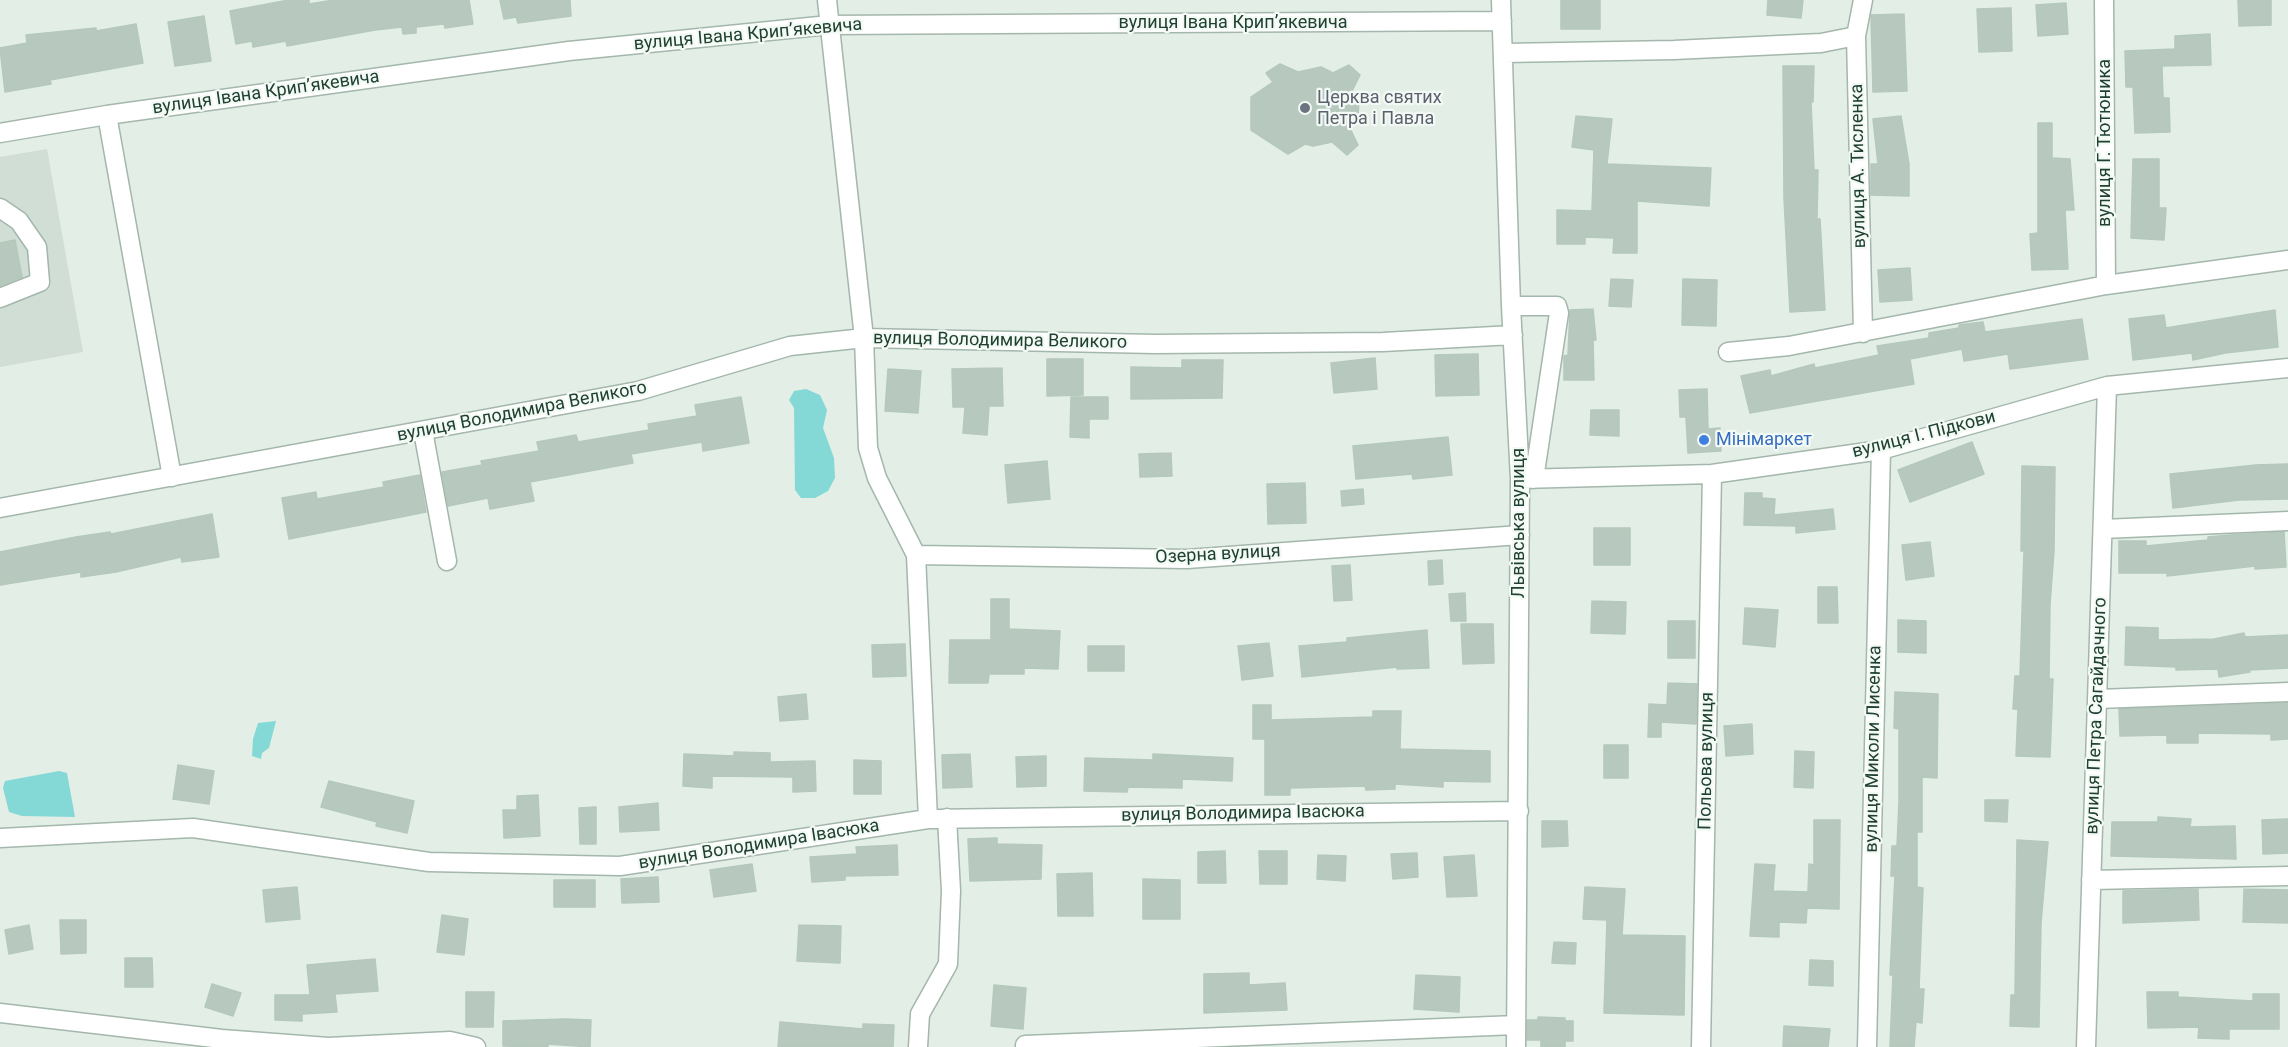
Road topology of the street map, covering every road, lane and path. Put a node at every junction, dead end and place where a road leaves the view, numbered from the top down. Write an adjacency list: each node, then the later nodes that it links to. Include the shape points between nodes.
1 (827, 0): 6 (street)
2 (1501, 0): 5 (street, Львівська вулиця)
3 (1863, 0): 7 (street, вулиця А. Тисленка)
4 (2104, 0): 13 (street, вулиця Г. Тютюника)
5 (1502, 21): 6 (street, вулиця Івана Крипʼякевича); 8 (street, Львівська вулиця)
6 (829, 25): 9 (street, вулиця Івана Крипʼякевича, via 569,51); 18 (street)
7 (1856, 36): 8 (street, via 1821,43); 16 (street, вулиця А. Тисленка)
8 (1504, 53): 15 (street, Львівська вулиця)
9 (107, 116): 10 (street, вулиця Івана Крипʼякевича); 25 (street)
10 (0, 134)
11 (0, 208): 14 (street, via 19,221 37,247 40,282)
12 (2288, 260): 13 (street)
13 (2106, 285): 16 (street)
14 (0, 298)
15 (1511, 306): 17 (street, Львівська вулиця); 26 (street, via 1557,306 1559,313)
16 (1863, 333): 19 (street)
17 (1513, 335): 18 (street, вулиця Володимира Великого, via 1383,342 1155,344); 26 (street, Львівська вулиця)
18 (864, 338): 22 (street, вулиця Володимира Великого, via 790,346 638,391); 31 (street, via 868,448 878,478)
19 (1728, 352)
20 (2288, 368): 21 (street, вулиця І. Підкови)
21 (2107, 386): 23 (street, вулиця І. Підкови); 29 (street, вулиця Петра Сагайдачного)
22 (423, 431): 25 (street, вулиця Володимира Великого); 32 (street)
23 (1881, 450): 24 (street, вулиця І. Підкови); 49 (street, вулиця Миколи Лисенка)
24 (1712, 474): 26 (street, вулиця І. Підкови); 48 (street, Польова вулиця)
25 (172, 477): 27 (street, вулиця Володимира Великого)
26 (1527, 479): 30 (street, Львівська вулиця)
27 (0, 508)
28 (2288, 521): 29 (street)
29 (2103, 529): 34 (street, вулиця Петра Сагайдачного)
30 (1520, 535): 31 (street, Озерна вулиця, via 1187,559); 35 (street, Львівська вулиця)
31 (916, 555): 37 (street)
32 (447, 561)
33 (2288, 692): 34 (street)
34 (2098, 699): 40 (street, вулиця Петра Сагайдачного)
35 (1520, 811): 36 (street, вулиця Володимира Івасюка); 42 (street, Львівська вулиця)
36 (947, 818): 37 (street, вулиця Володимира Івасюка); 46 (street, via 951,891 948,964 920,1014)
37 (928, 819): 38 (street, вулиця Володимира Івасюка, via 620,866 429,862 193,828)
38 (0, 838)
39 (2288, 876): 40 (street)
40 (2091, 880): 50 (street, вулиця Петра Сагайдачного)
41 (0, 1013): 43 (street)
42 (1516, 1025): 44 (street); 47 (street, Львівська вулиця)
43 (129, 1039): 45 (street, via 328,1047 450,1041)
44 (1025, 1045)
45 (476, 1047)
46 (918, 1047)
47 (1516, 1047)
48 (1701, 1047)
49 (1867, 1047)
50 (2086, 1047)

